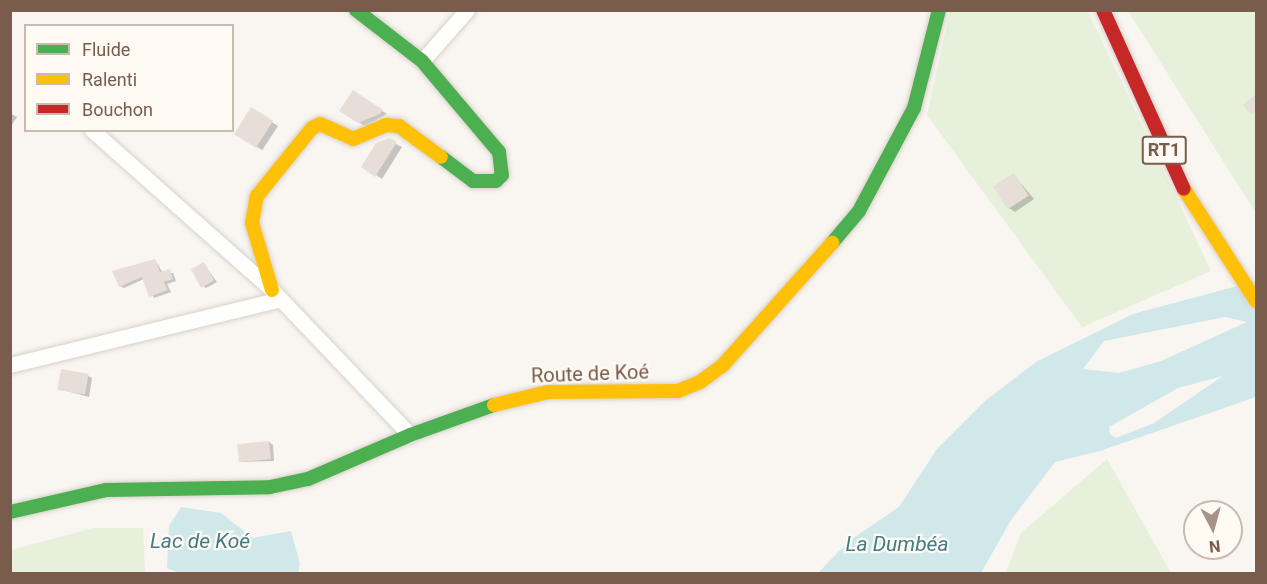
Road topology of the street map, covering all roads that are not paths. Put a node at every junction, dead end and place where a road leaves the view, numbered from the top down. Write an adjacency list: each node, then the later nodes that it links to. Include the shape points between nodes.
1 (356, 10): 5 (street)
2 (467, 10): 5 (street)
3 (939, 10): 10 (street, Route de Koé, via 914,108 875,186 798,285 723,364 700,382 678,391 548,392 475,411)
4 (1103, 10): 8 (street, RT1, via 1189,199)
5 (422, 61): 7 (street, via 499,152 502,175 496,181 473,181 399,126 386,125 353,139 320,124 312,128 257,196 252,223)
6 (94, 132): 7 (street)
7 (276, 295): 9 (street); 10 (street)
8 (1257, 301)
9 (10, 365)
10 (410, 435): 11 (street, Route de Koé, via 308,479 270,487 106,490)
11 (10, 512)

